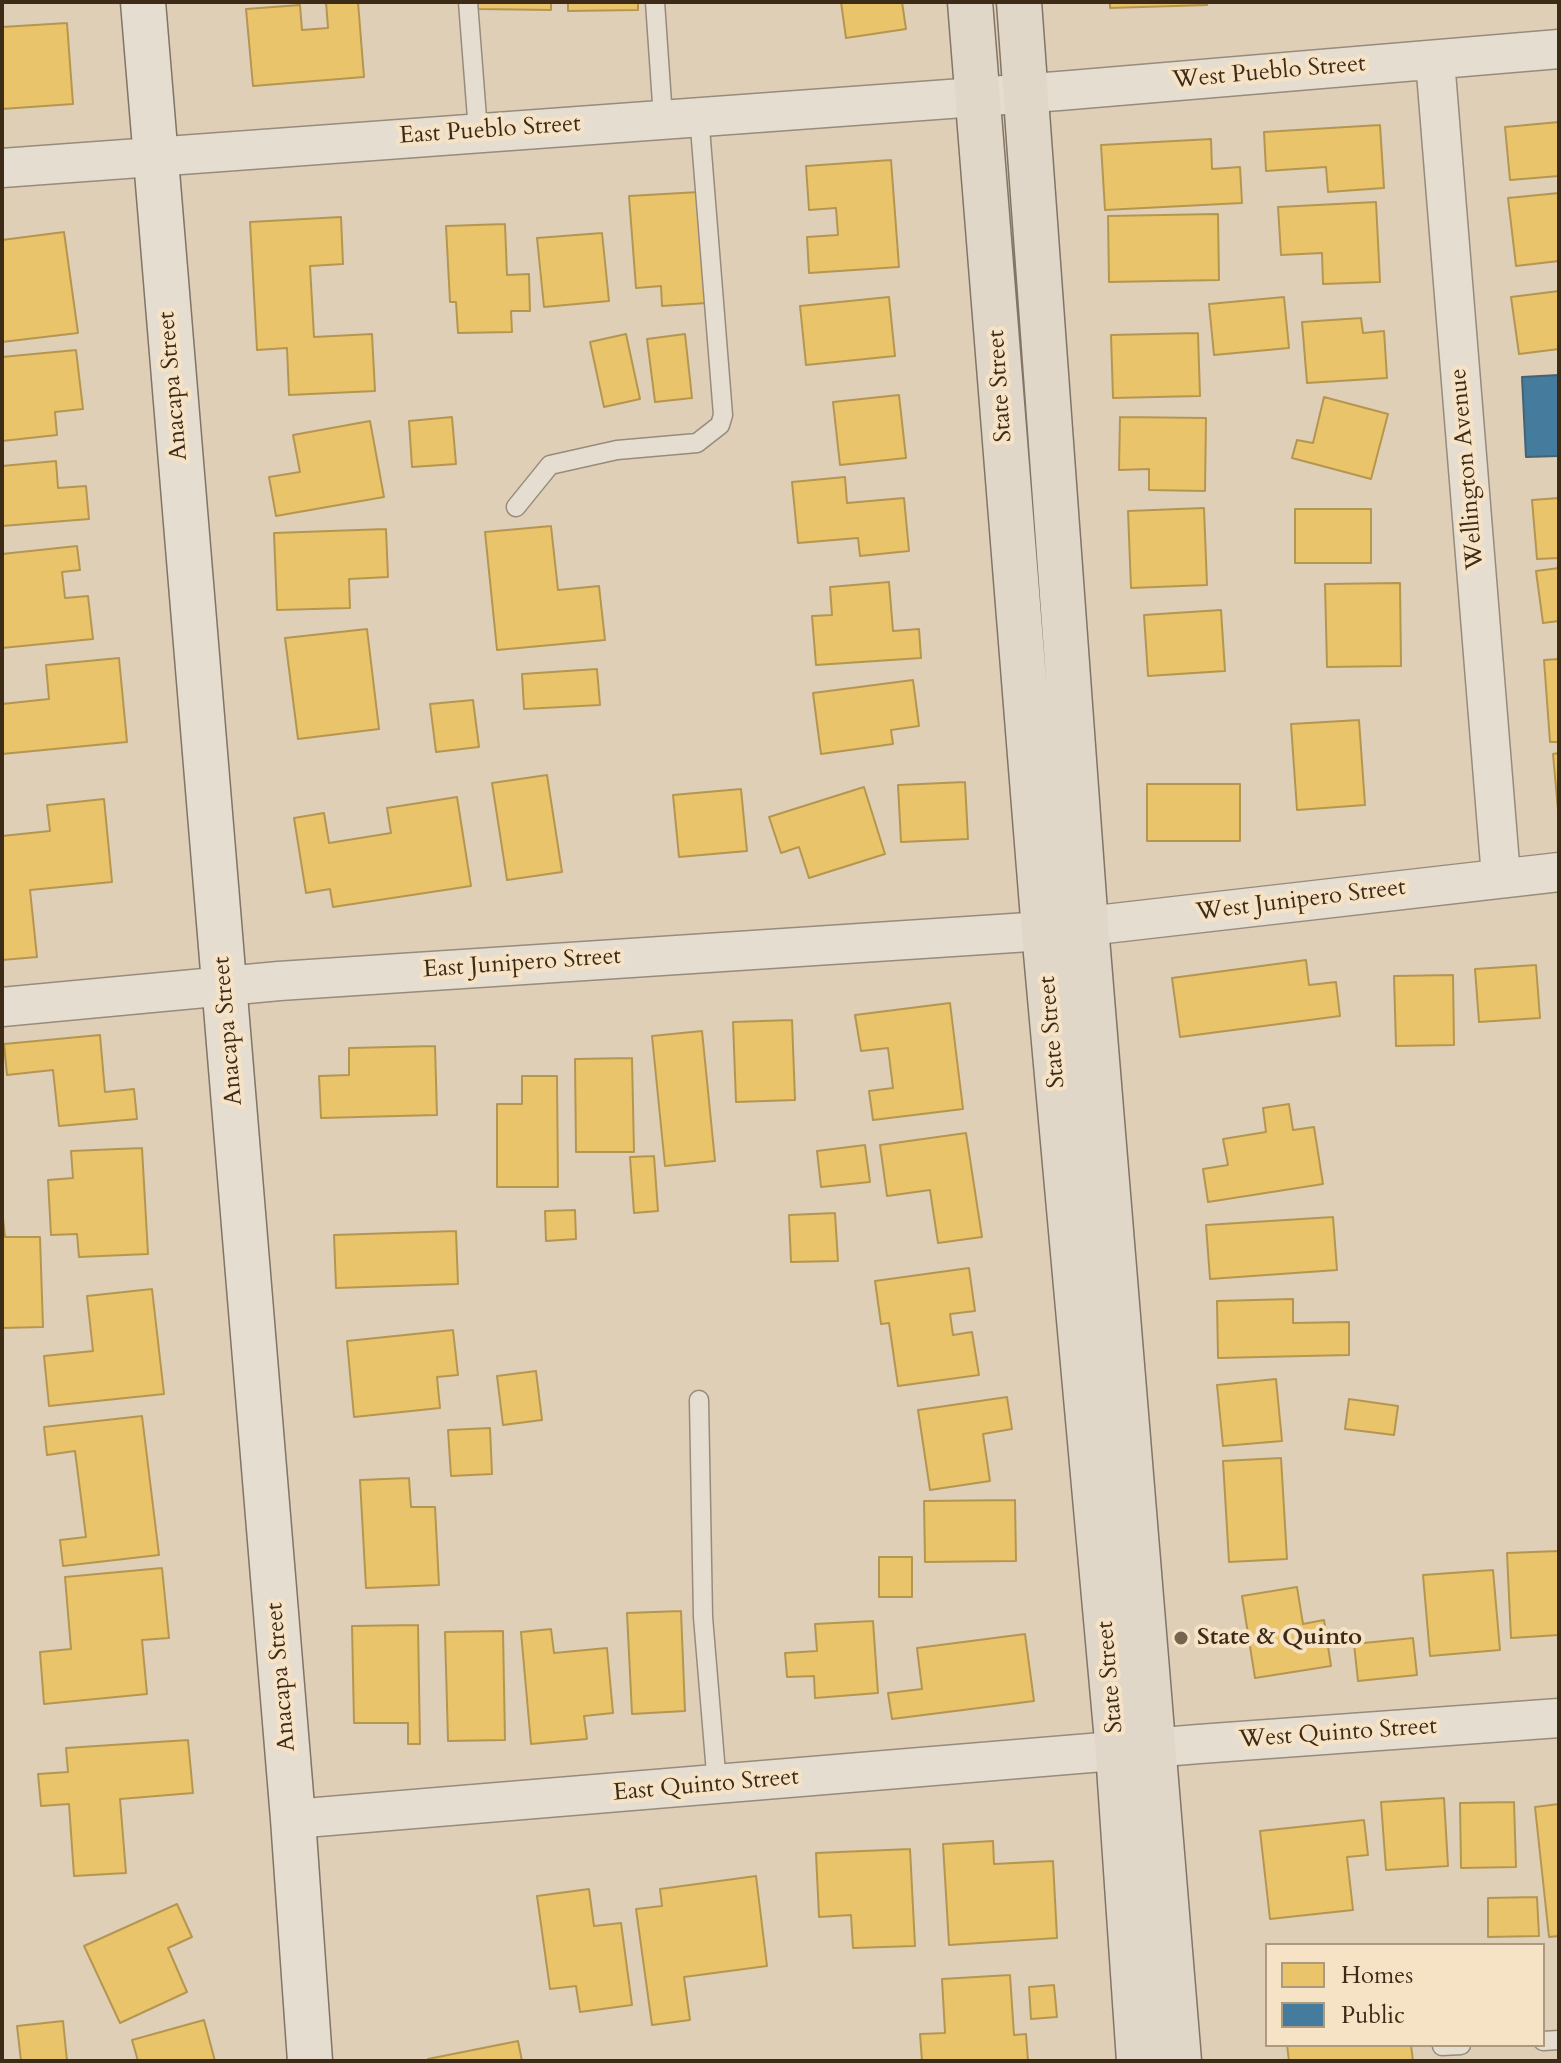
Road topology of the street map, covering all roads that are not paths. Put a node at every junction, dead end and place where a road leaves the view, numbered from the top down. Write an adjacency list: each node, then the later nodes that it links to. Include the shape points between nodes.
1 (143, 2): 12 (street, Anacapa Street)
2 (468, 2): 11 (lane)
3 (655, 2): 10 (lane)
4 (970, 2): 9 (main road, State Street)
5 (1019, 2): 8 (main road, State Street)
6 (1559, 49): 7 (street, West Pueblo Street)
7 (1435, 60): 8 (street, West Pueblo Street); 17 (street, Wellington Avenue)
8 (1027, 92): 9 (street, West Pueblo Street); 14 (main road, State Street)
9 (979, 95): 10 (street, East Pueblo Street); 14 (main road, State Street)
10 (681, 116): 11 (street, East Pueblo Street); 15 (lane, via 723,415 720,425 697,443 617,450 550,465)
11 (478, 131): 12 (street, East Pueblo Street)
12 (155, 158): 13 (street, East Pueblo Street); 19 (street, Anacapa Street)
13 (2, 168)
14 (1034, 504): 18 (main road, State Street)
15 (516, 507)
16 (1559, 872): 17 (street, West Junipero Street)
17 (1501, 877): 18 (street, West Junipero Street)
18 (1065, 928): 19 (street, East Junipero Street); 23 (main road, State Street)
19 (226, 987): 20 (street, East Junipero Street); 25 (street, Anacapa Street)
20 (2, 1007)
21 (699, 1400): 24 (lane, via 703,1617)
22 (1559, 1718): 23 (street, West Quinto Street)
23 (1136, 1751): 24 (street, East Quinto Street); 27 (main road, State Street); 28 (main road, State Street)
24 (717, 1785): 25 (street, East Quinto Street)
25 (293, 1819): 26 (street, Anacapa Street)
26 (310, 2061)
27 (1139, 2061)
28 (1179, 2061)

